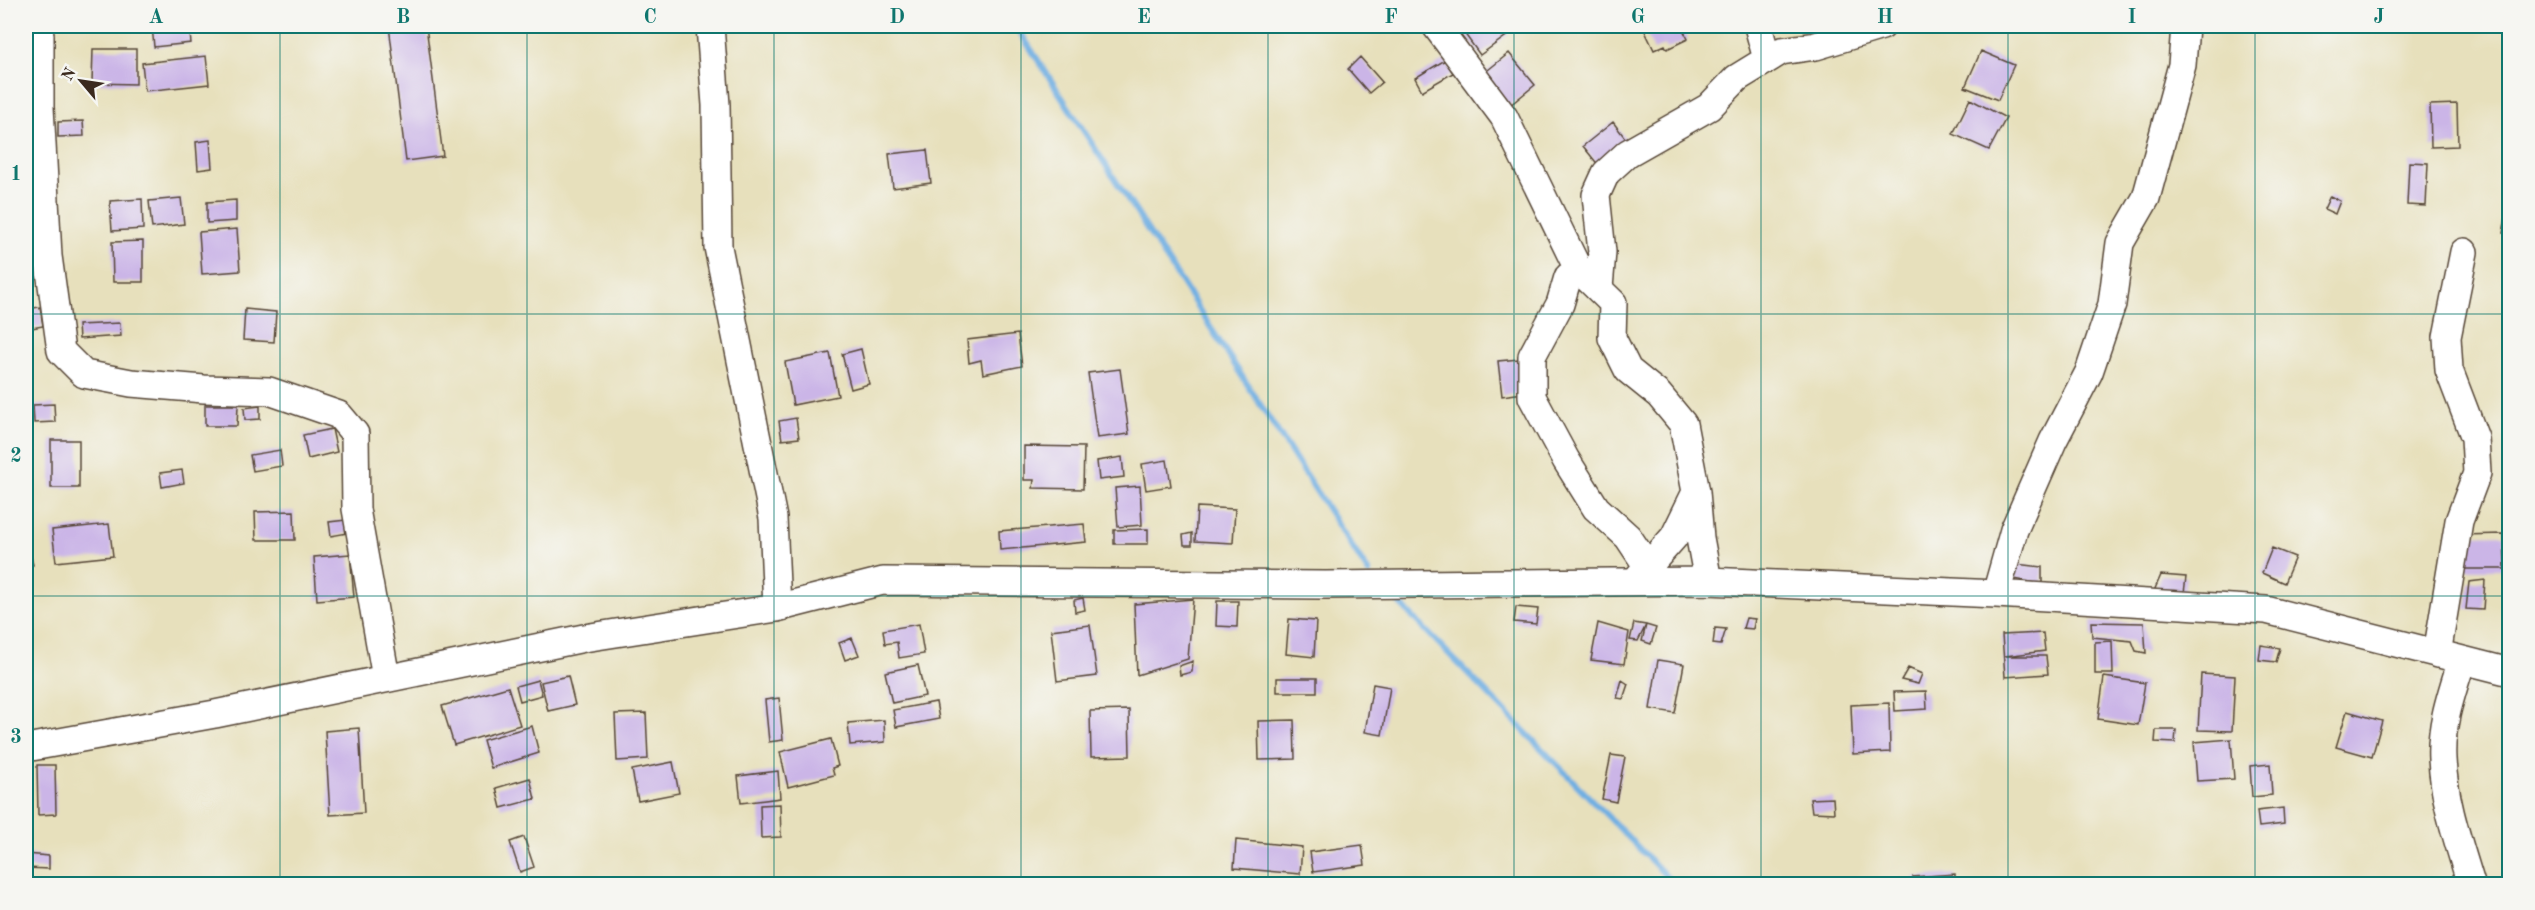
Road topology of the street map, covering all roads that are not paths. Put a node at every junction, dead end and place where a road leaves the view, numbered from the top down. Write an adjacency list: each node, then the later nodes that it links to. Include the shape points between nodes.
1 (710, 26): 15 (street, via 716,105 718,247 773,518)
2 (1436, 26): 9 (street, via 1504,117)
3 (1758, 26): 7 (street)
4 (1882, 26): 7 (street, via 1816,46 1781,51)
5 (2184, 26): 14 (street, via 2182,65 2146,198 2120,243 2112,304 2089,372 2014,530)
6 (40, 35): 18 (street, via 48,256 61,351 84,374 131,383 268,391 339,415 355,434 356,509)
7 (1767, 59): 10 (street, via 1737,78 1708,107 1628,153 1606,173 1596,195 1602,252)
8 (2464, 252): 16 (street, via 2447,337 2449,370 2475,438 2477,473 2459,521)
9 (1578, 269): 10 (street); 12 (street, via 1568,277 1560,304 1532,356 1532,397 1596,508 1628,537)
10 (1599, 288): 11 (street, via 1613,303 1612,338 1628,370 1659,395 1683,424)
11 (1696, 492): 12 (street, via 1674,537); 13 (street)
12 (1642, 574): 13 (street); 15 (street, via 1325,585 883,581)
13 (1708, 581): 14 (street)
14 (1996, 594): 16 (street, via 2266,609)
15 (777, 608): 18 (street, via 584,638)
16 (2449, 657): 17 (street); 20 (street, via 2450,698 2442,758 2447,797)
17 (2510, 672)
18 (386, 678): 19 (street, via 215,714)
19 (26, 747)
20 (2471, 885)

